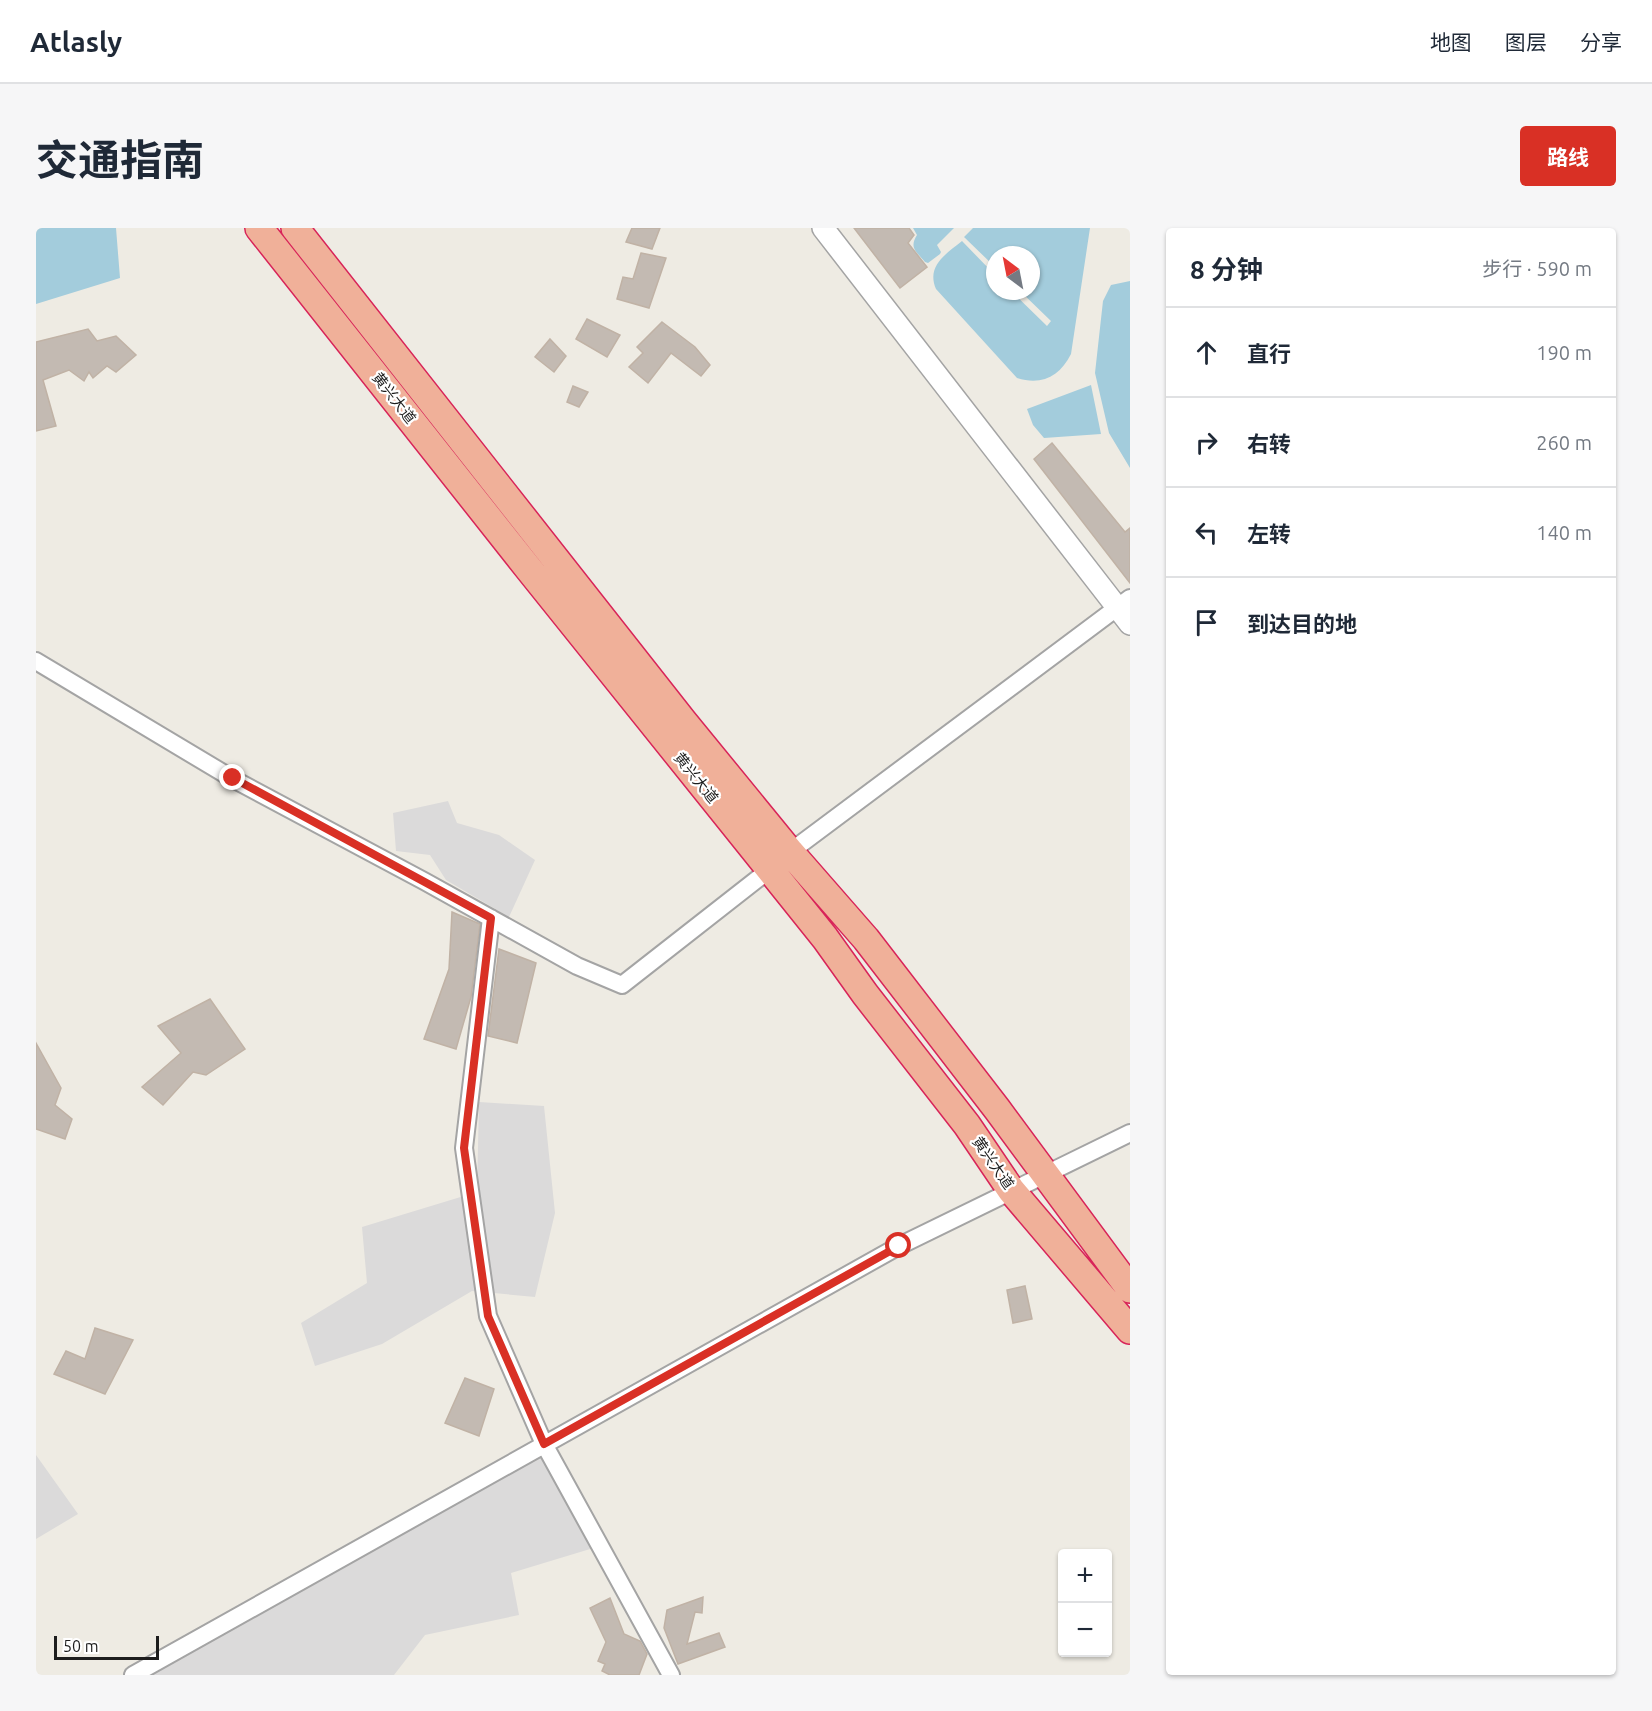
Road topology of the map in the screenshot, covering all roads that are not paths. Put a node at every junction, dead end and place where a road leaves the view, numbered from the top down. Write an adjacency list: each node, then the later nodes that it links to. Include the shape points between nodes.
1 (259, 228): 8 (highway, 黄兴大道)
2 (295, 228): 7 (highway, 黄兴大道)
3 (823, 228): 4 (street)
4 (1124, 603): 5 (street); 7 (street)
5 (1130, 624)
6 (36, 661): 9 (street, via 233,778)
7 (790, 852): 10 (highway, 黄兴大道, via 866,939)
8 (770, 870): 9 (street, via 622,985 577,966); 11 (highway, 黄兴大道)
9 (491, 918): 17 (street, via 464,1148 488,1316)
10 (957, 1056): 11 (highway, via 961,1070 955,1082 949,1085); 13 (highway, 黄兴大道)
11 (930, 1078): 14 (highway, 黄兴大道)
12 (1130, 1133): 13 (street)
13 (1046, 1173): 14 (street); 15 (highway, 黄兴大道)
14 (1011, 1190): 16 (highway, 黄兴大道); 17 (street, via 899,1246)
15 (1130, 1289)
16 (1130, 1330)
17 (544, 1444): 18 (street); 19 (street)
18 (133, 1675)
19 (671, 1675)

